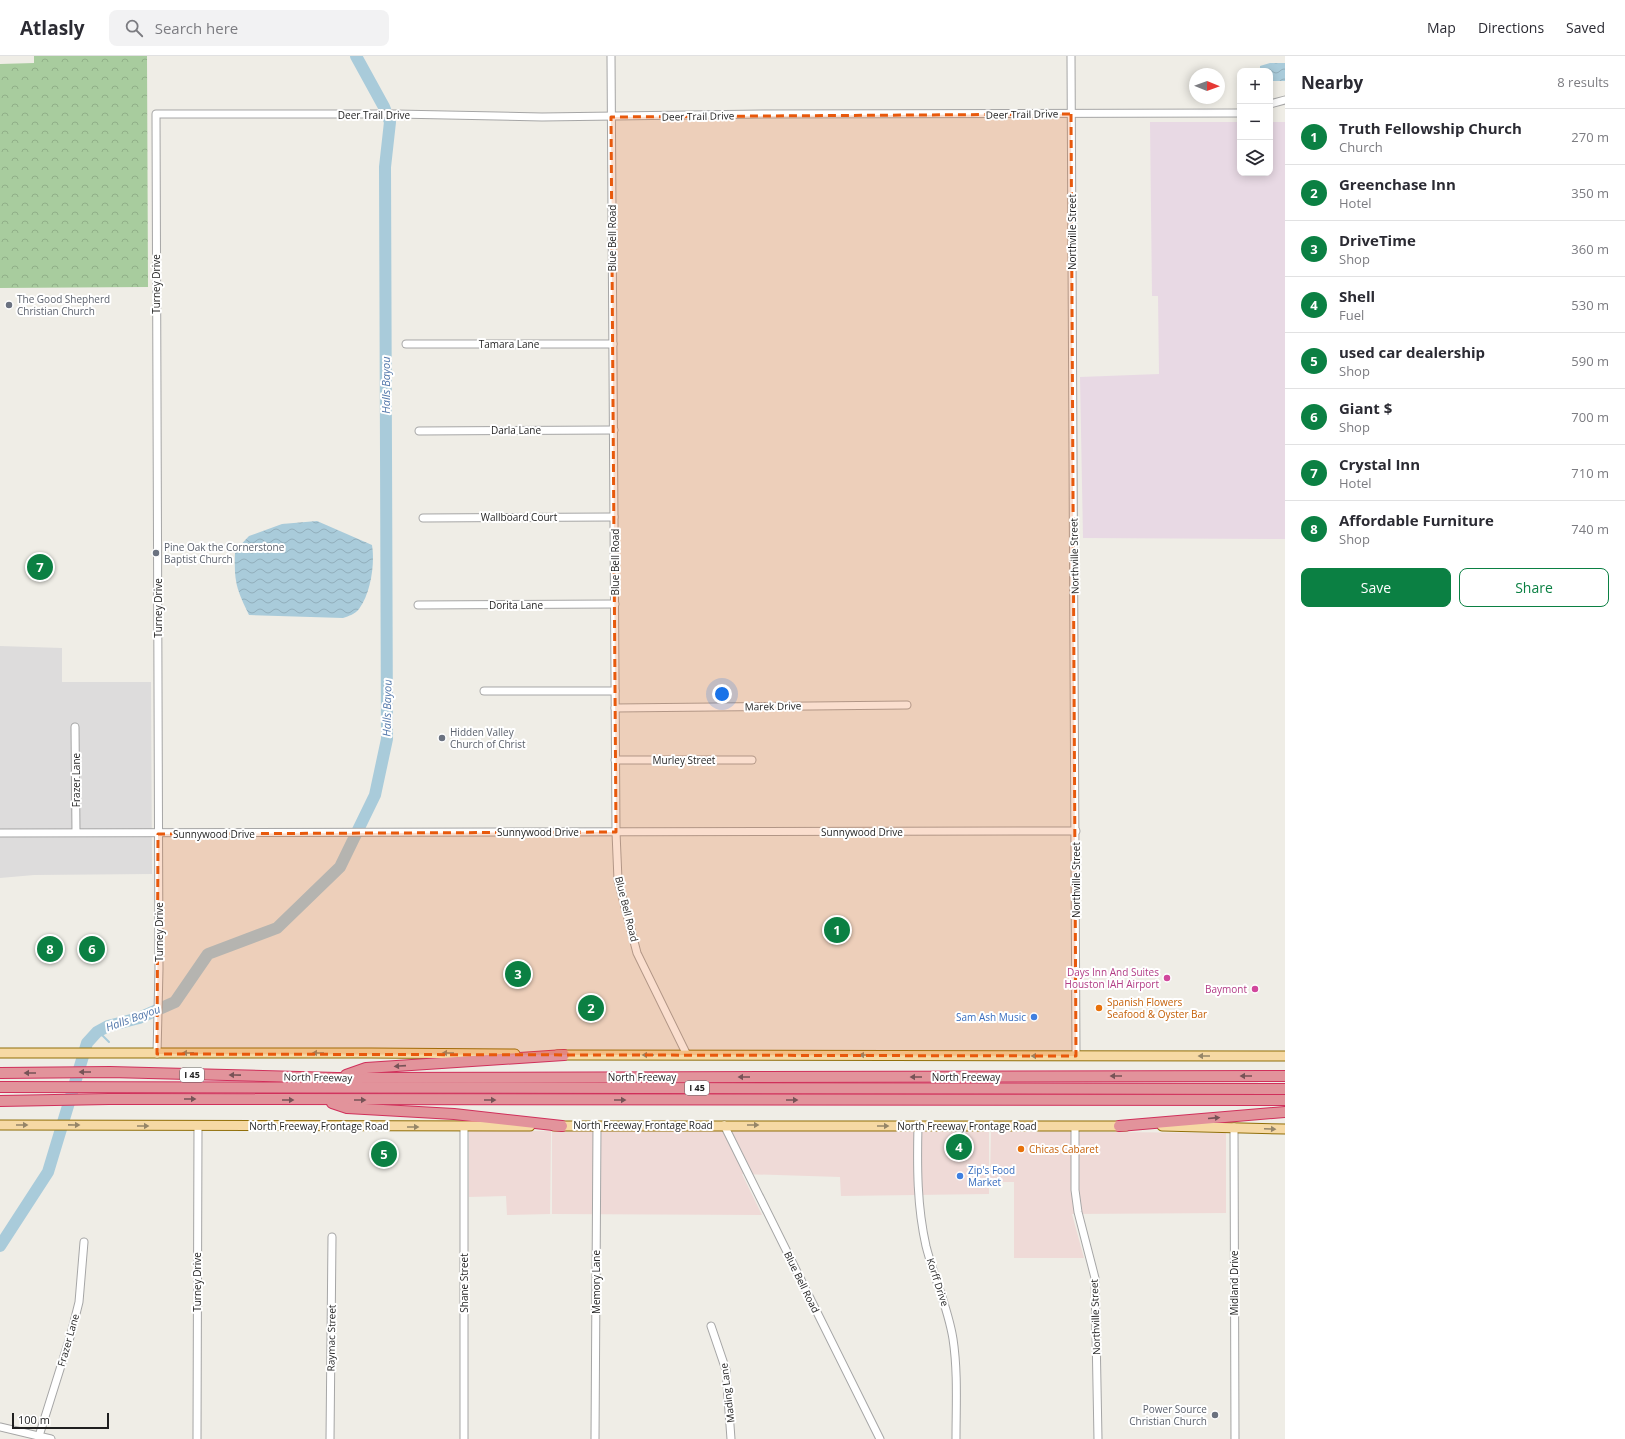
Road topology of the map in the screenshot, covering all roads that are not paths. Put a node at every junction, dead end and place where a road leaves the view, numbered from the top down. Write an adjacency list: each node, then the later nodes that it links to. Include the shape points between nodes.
1 (611, 56): 8 (street, Blue Bell Road)
2 (1071, 56): 7 (street, Northville Street)
3 (1285, 100): 4 (street)
4 (1273, 103)
5 (1237, 113): 7 (street, Deer Trail Drive)
6 (156, 114): 8 (street, Deer Trail Drive); 28 (street, Turney Drive)
7 (1071, 114): 8 (street, Deer Trail Drive, via 762,114); 24 (street, Northville Street)
8 (612, 117): 10 (street, Blue Bell Road)
9 (406, 344): 10 (street, Tamara Lane)
10 (613, 344): 11 (street, Blue Bell Road)
11 (614, 430): 12 (street, Darla Lane); 13 (street, Blue Bell Road)
12 (419, 431)
13 (614, 517): 14 (street, Wallboard Court); 15 (street, Blue Bell Road)
14 (423, 518)
15 (615, 604): 16 (street, Dorita Lane); 18 (street, Blue Bell Road)
16 (418, 605)
17 (484, 691): 18 (street)
18 (615, 691): 20 (street, Blue Bell Road)
19 (907, 705): 20 (street, Marek Drive)
20 (615, 708): 22 (street, Blue Bell Road)
21 (75, 727): 25 (street, Frazer Lane)
22 (615, 760): 23 (street, Murley Street); 26 (street, Blue Bell Road)
23 (752, 760)
24 (1076, 831): 26 (street, Sunnywood Drive); 34 (street, Northville Street)
25 (76, 832): 27 (street, Sunnywood Drive); 28 (street, Sunnywood Drive)
26 (616, 832): 28 (street, Sunnywood Drive); 33 (street, Blue Bell Road, via 618,880 637,953)
27 (0, 833)
28 (158, 834): 31 (street, Turney Drive)
29 (60, 1052): 30 (main road); 31 (main road); 36 (main road, via 20,1059)
30 (0, 1053)
31 (157, 1054): 32 (main road, one-way to 31, via 378,1052)
32 (564, 1055): 33 (main road, one-way to 32); 39 (highway, one-way to 39, via 366,1068)
33 (687, 1055): 34 (main road, one-way to 33)
34 (1076, 1056): 35 (main road, one-way to 34)
35 (1285, 1056)
36 (0, 1059)
37 (0, 1073): 39 (highway, North Freeway / I 45, one-way to 37, via 110,1072)
38 (1285, 1076): 39 (highway, North Freeway / I 45, one-way to 39)
39 (337, 1078)
40 (0, 1087): 41 (highway, North Freeway / I 45)
41 (1285, 1089)
42 (321, 1100): 43 (highway, I 45, one-way to 43); 44 (highway, I 45, one-way to 42); 50 (highway, via 347,1108 454,1114)
43 (1285, 1100)
44 (0, 1101)
45 (1285, 1112): 53 (highway, one-way to 45)
46 (0, 1125): 49 (main road, North Freeway Frontage Road, one-way to 49)
47 (597, 1125): 48 (main road, North Freeway Frontage Road); 50 (main road, North Freeway Frontage Road); 66 (street, Memory Lane)
48 (724, 1125): 51 (main road, North Freeway Frontage Road, one-way to 51); 68 (street, Blue Bell Road)
49 (198, 1126): 54 (main road, North Freeway Frontage Road, one-way to 54); 63 (street, Turney Drive)
50 (562, 1126): 54 (main road, North Freeway Frontage Road)
51 (918, 1126): 52 (main road, North Freeway Frontage Road); 69 (street, Korff Drive, via 919,1210 927,1248 947,1309 953,1340)
52 (1075, 1126): 53 (main road, North Freeway Frontage Road); 70 (street, Northville Street, via 1075,1190 1095,1278)
53 (1119, 1126): 55 (main road, North Freeway Frontage Road)
54 (464, 1127): 65 (street, Shane Street)
55 (1234, 1127): 56 (main road, North Freeway Frontage Road, one-way to 56); 71 (street, Midland Drive)
56 (1285, 1129)
57 (332, 1237): 64 (street, Raymac Street)
58 (84, 1242): 61 (street, Frazer Lane, via 79,1302)
59 (710, 1326): 67 (street, Mading Lane, via 726,1370)
60 (0, 1427): 61 (street)
61 (39, 1436): 62 (street)
62 (51, 1439)
63 (197, 1439)
64 (330, 1439)
65 (464, 1439)
66 (595, 1439)
67 (731, 1439)
68 (880, 1439)
69 (956, 1439)
70 (1098, 1439)
71 (1235, 1439)

